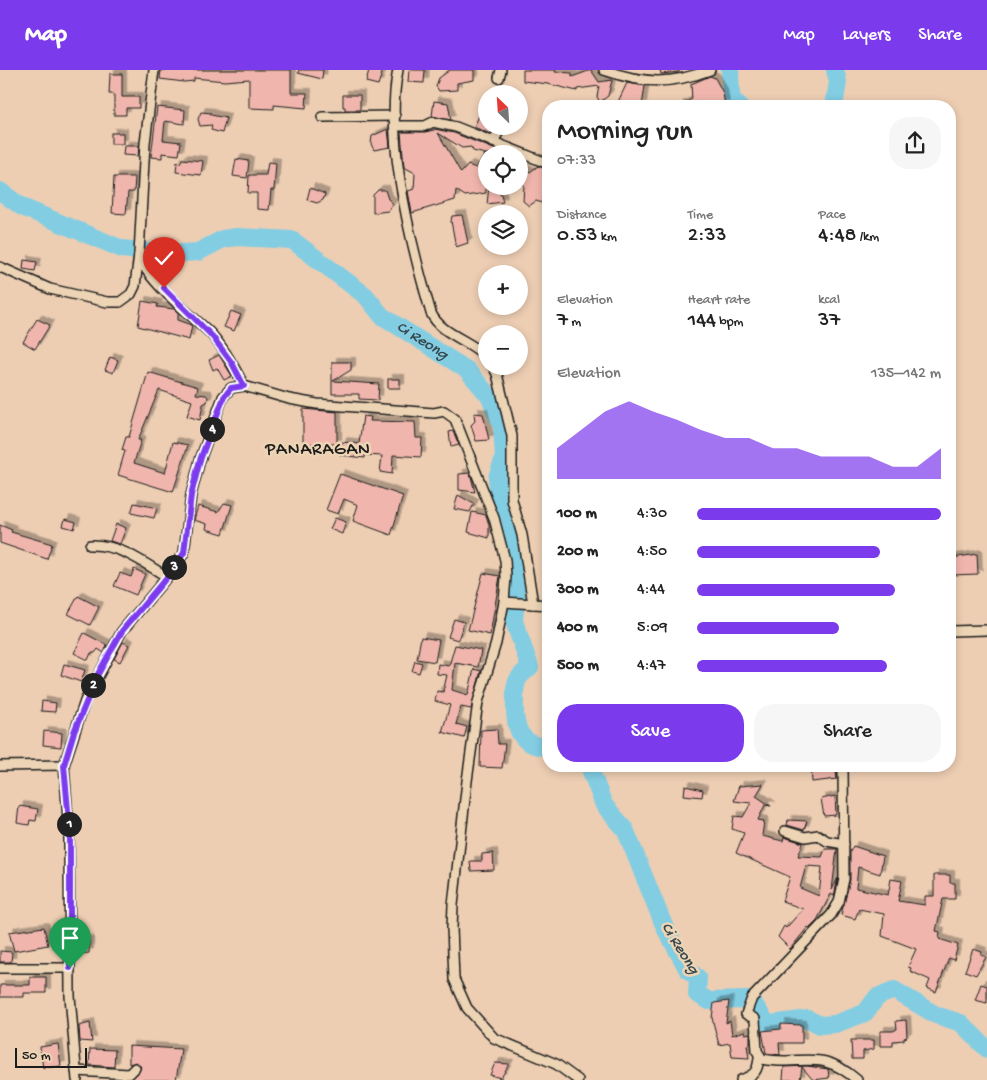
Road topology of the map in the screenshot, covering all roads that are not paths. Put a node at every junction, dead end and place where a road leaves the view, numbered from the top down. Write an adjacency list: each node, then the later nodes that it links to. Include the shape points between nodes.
1 (154, 70): 10 (street, via 145,143)
2 (398, 70): 6 (street, via 393,93)
3 (604, 70): 4 (street, via 627,77 667,82)
4 (710, 70)
5 (322, 117): 6 (street)
6 (395, 121): 8 (street, via 425,126 433,122 456,127); 12 (street, via 404,206 432,313 439,325)
7 (497, 135): 8 (street)
8 (493, 142): 9 (street)
9 (542, 161)
10 (139, 254): 11 (street, via 135,286 131,294 120,302 50,289); 14 (street, via 148,273 212,336)
11 (0, 267)
12 (478, 350)
13 (497, 375): 18 (street, via 512,436 512,500 522,535)
14 (244, 386): 16 (street, via 231,388 224,397 200,460 191,495 184,553); 17 (street, via 317,404 434,413 444,411 451,415 468,449 494,518 504,560)
15 (90, 545): 16 (street, via 111,547 132,555)
16 (167, 577): 22 (street, via 122,631 98,674 85,701)
17 (508, 602): 18 (street); 32 (street, via 478,702 453,905 454,979 467,1008 494,1038 556,1064)
18 (530, 604): 19 (street)
19 (542, 605)
20 (987, 630): 21 (street)
21 (956, 631)
22 (64, 765): 23 (street); 28 (street, via 70,833)
23 (0, 766)
24 (843, 772): 26 (street)
25 (785, 832): 26 (street, via 805,837 818,836)
26 (844, 844): 29 (street, via 843,889 831,915 748,1006 746,1014 755,1018)
27 (0, 968): 28 (street)
28 (70, 968): 31 (street)
29 (759, 1057): 33 (street, via 755,1074); 34 (street, via 767,1060 823,1060 842,1068)
30 (135, 1068): 31 (street, via 128,1074)
31 (76, 1075)
32 (578, 1080)
33 (741, 1080)
34 (857, 1080)

